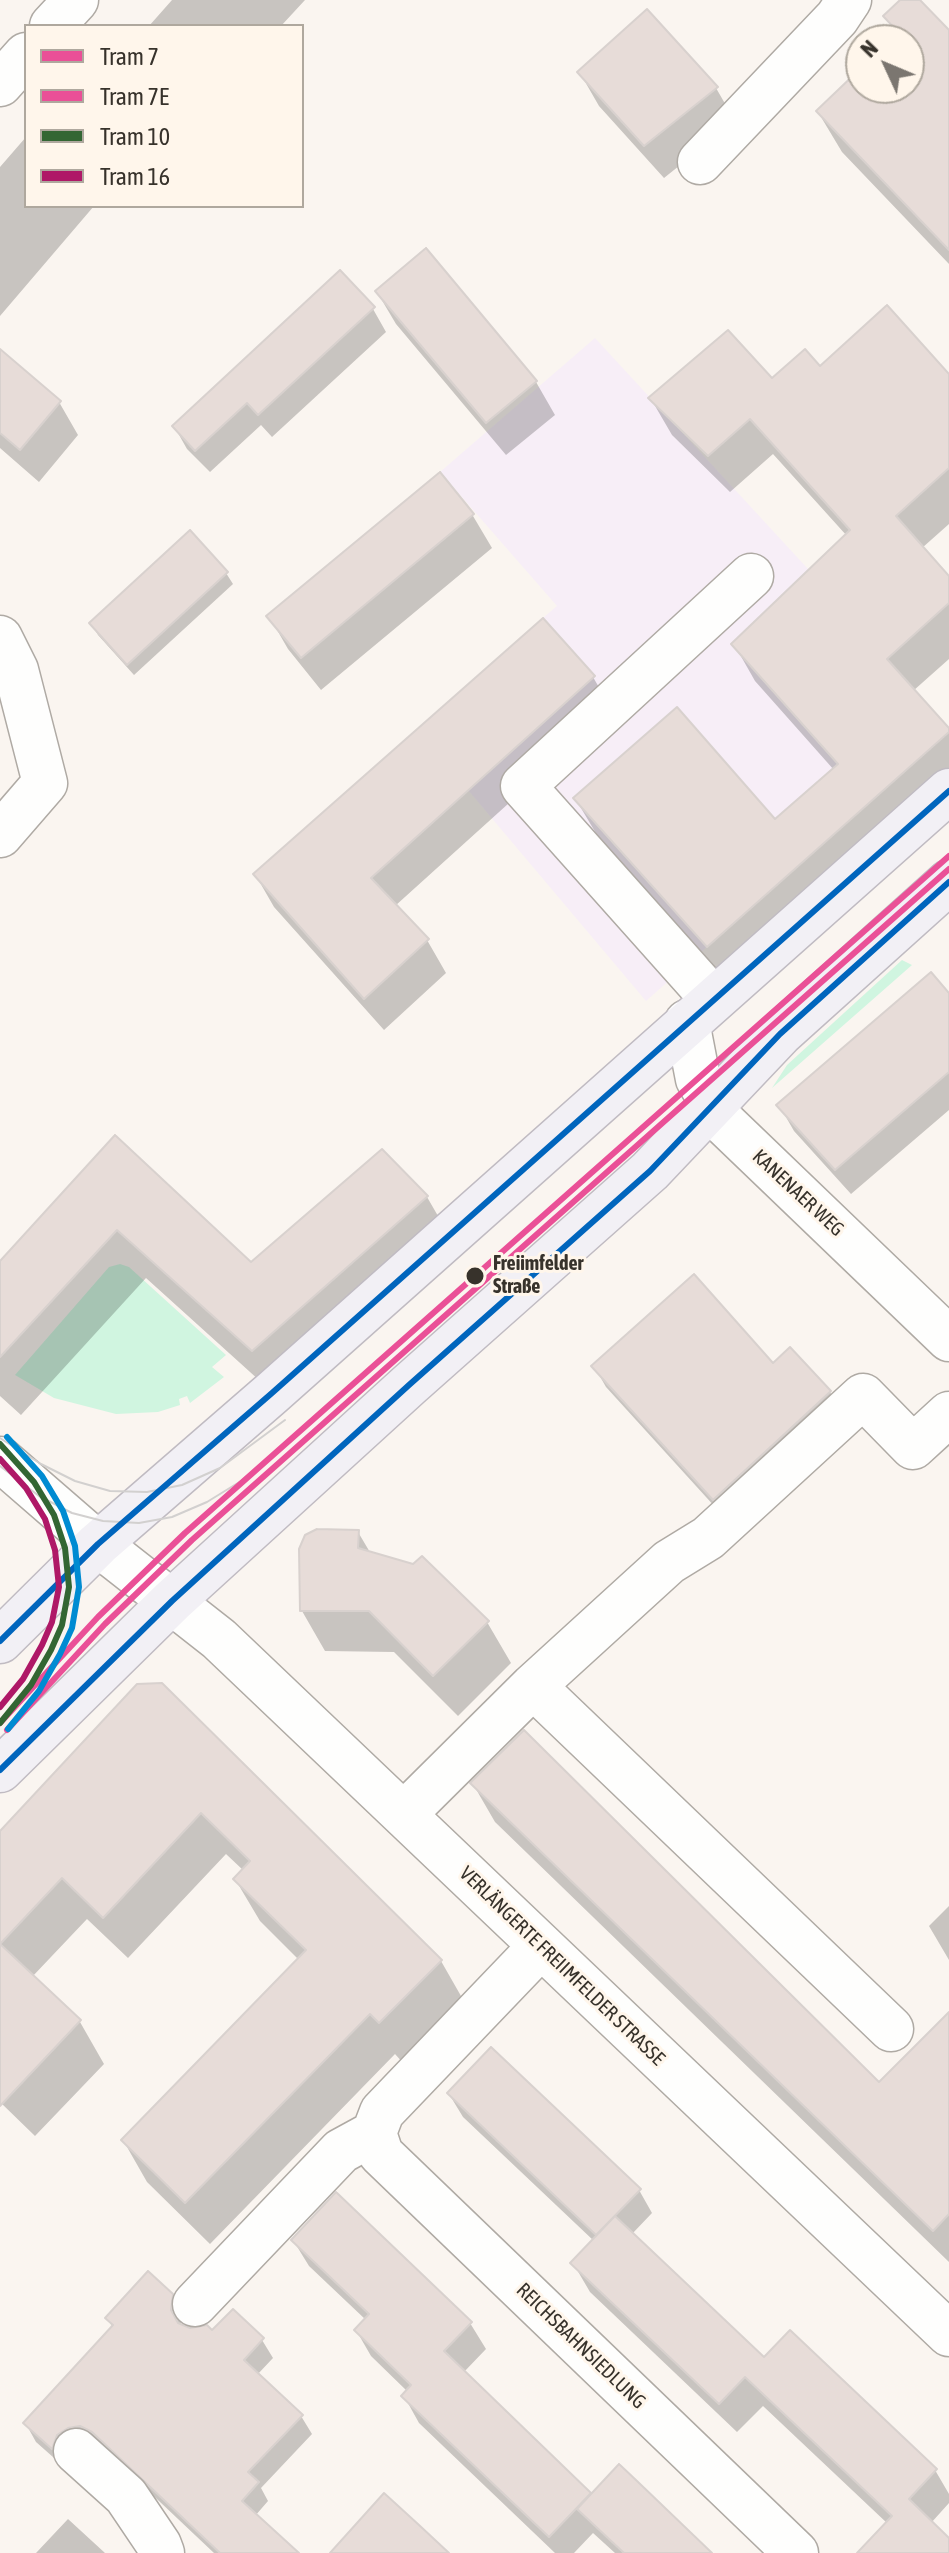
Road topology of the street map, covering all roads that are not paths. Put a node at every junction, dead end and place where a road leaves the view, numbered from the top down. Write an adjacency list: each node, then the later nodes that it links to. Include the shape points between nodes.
1 (76, 0): 3 (street)
2 (849, 0): 6 (street)
3 (54, 24)
4 (24, 57): 5 (street)
5 (0, 84)
6 (700, 162)
7 (751, 576): 12 (street, via 523,786)
8 (0, 638): 10 (street, via 16,670 45,783)
9 (949, 791): 12 (main road)
10 (0, 835)
11 (949, 882): 13 (main road, via 780,1034)
12 (700, 1011): 13 (street, KANENAER WEG, via 698,1079); 17 (main road)
13 (713, 1107): 14 (street, KANENAER WEG, via 753,1152); 18 (main road, via 639,1181)
14 (949, 1339)
15 (949, 1414): 20 (street, via 913,1447 863,1396 708,1538 669,1562)
16 (0, 1459): 17 (street)
17 (98, 1544): 18 (street, VERLÄNGERTE FREIIMFELDER STRASSE); 19 (main road)
18 (172, 1601): 21 (main road); 22 (street, VERLÄNGERTE FREIIMFELDER STRASSE)
19 (0, 1641)
20 (533, 1686): 22 (street); 24 (street)
21 (0, 1770)
22 (404, 1814): 23 (street, VERLÄNGERTE FREIIMFELDER STRASSE)
23 (541, 1946): 25 (street, via 382,2112); 27 (street, VERLÄNGERTE FREIIMFELDER STRASSE)
24 (891, 2029)
25 (374, 2133): 26 (street, via 341,2151); 30 (street, REICHSBAHNSIEDLUNG, via 381,2154)
26 (195, 2304)
27 (949, 2334)
28 (76, 2451): 29 (street, via 126,2496)
29 (162, 2553)
30 (796, 2553)

